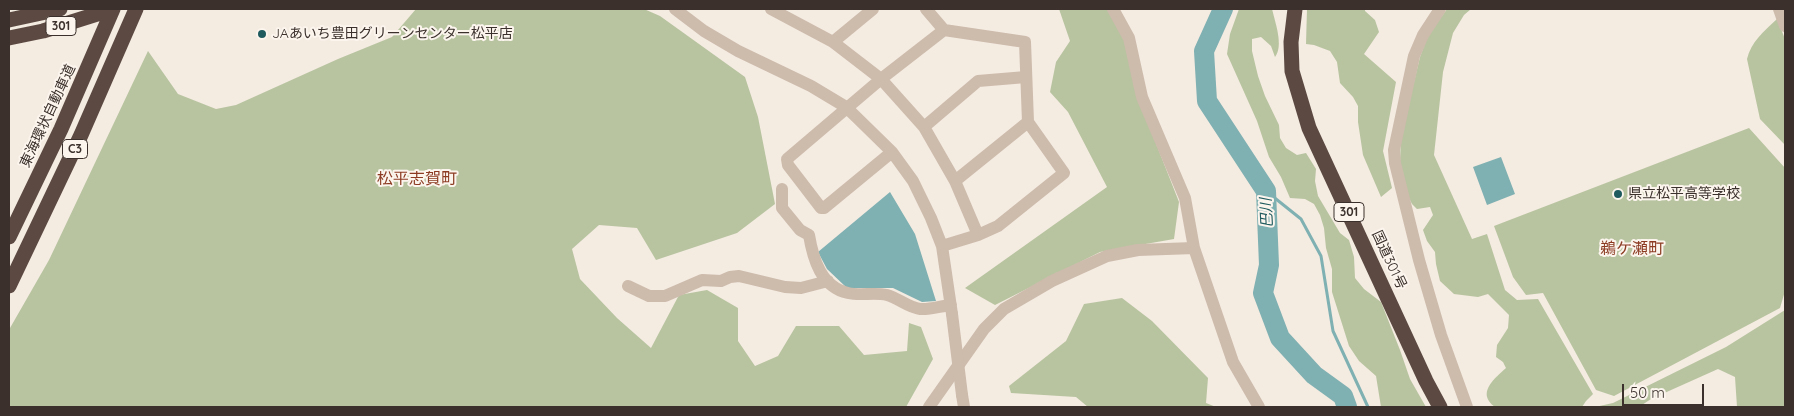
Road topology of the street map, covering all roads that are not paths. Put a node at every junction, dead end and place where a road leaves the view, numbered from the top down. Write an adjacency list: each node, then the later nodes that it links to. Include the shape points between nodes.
1 (28, 9): 13 (highway)
2 (60, 9): 14 (highway, 301)
3 (111, 9): 17 (highway, 301, via 43,31); 19 (highway); 29 (highway, 東海環状自動車道 / C3, via 60,129)
4 (136, 9): 33 (highway, C3, via 81,136)
5 (675, 9): 22 (street, via 704,31 811,86)
6 (771, 9): 18 (street)
7 (873, 9): 18 (street)
8 (926, 9): 16 (street)
9 (1114, 9): 31 (street, via 1129,38 1142,97 1185,198)
10 (1295, 9): 39 (highway, 国道301号 / 301, via 1292,71 1309,128)
11 (1440, 9): 40 (street, via 1414,56 1394,150 1419,260)
12 (1779, 9): 15 (street)
13 (9, 11)
14 (9, 20)
15 (1785, 26)
16 (944, 30): 20 (street); 21 (street, via 1024,42)
17 (9, 38)
18 (833, 42): 20 (street)
19 (9, 46)
20 (881, 78): 22 (street); 24 (street)
21 (1026, 78): 23 (street); 24 (street, via 978,81)
22 (846, 108): 25 (street); 25 (street, via 787,159 788,165 820,208)
23 (1028, 122): 26 (street); 28 (street, via 1064,172 998,226)
24 (924, 127): 26 (street)
25 (892, 152): 30 (street, via 913,181)
26 (955, 181): 28 (street)
27 (782, 189): 32 (street, via 782,208 800,230 809,235 818,270)
28 (978, 235): 30 (street)
29 (9, 236)
30 (942, 246): 35 (street)
31 (1194, 248): 37 (street, via 1138,250 1107,256 1052,281 1004,309 984,329); 38 (street, via 1233,362)
32 (828, 281): 34 (street, via 801,288 730,276 720,281 702,280 665,296 649,296); 35 (street, via 848,293 888,296 919,309)
33 (9, 286)
34 (628, 286)
35 (951, 310): 36 (street, bridge)
36 (963, 401)
37 (928, 407)
38 (1259, 407)
39 (1440, 407)
40 (1467, 407)

